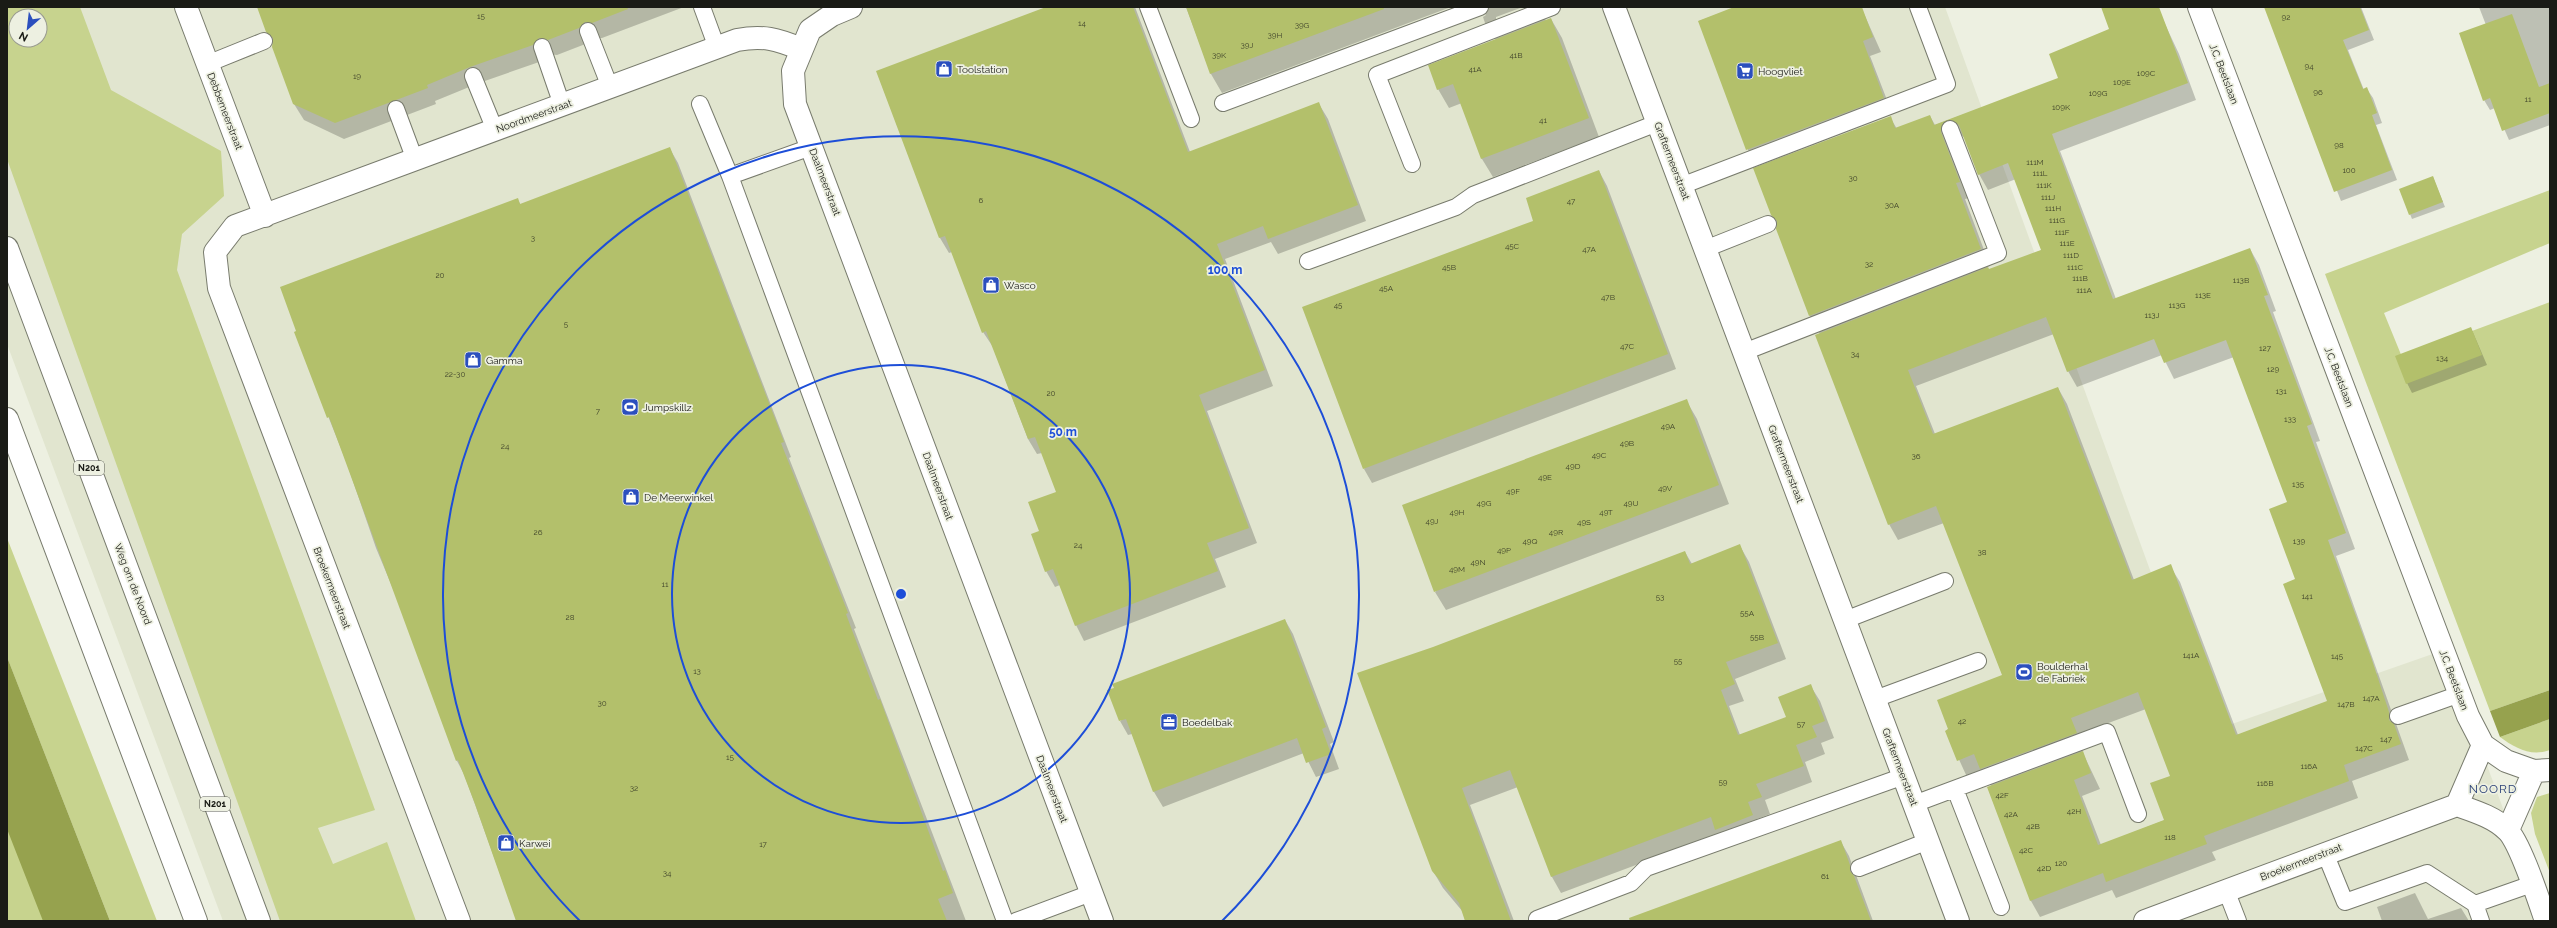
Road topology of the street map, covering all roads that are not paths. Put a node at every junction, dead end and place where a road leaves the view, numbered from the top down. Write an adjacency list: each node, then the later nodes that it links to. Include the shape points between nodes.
1 (186, 7): 15 (main road, Debbemeerstraat)
2 (702, 7): 13 (lane)
3 (851, 7): 14 (main road, via 832,15 810,30)
4 (1148, 7): 22 (lane)
5 (1480, 7): 18 (lane)
6 (1552, 7): 28 (lane, via 1377,75)
7 (1614, 7): 23 (main road, Graftermeerstraat)
8 (1918, 7): 30 (lane, via 1947,84)
9 (2199, 7): 44 (main road, J.C. Beetslaan)
10 (588, 32): 17 (lane)
11 (264, 41): 15 (lane)
12 (542, 47): 20 (lane)
13 (717, 48): 14 (main road, Noordmeerstraat, via 757,36); 17 (main road, Noordmeerstraat)
14 (801, 48): 26 (main road, Daalmeerstraat, via 793,71 795,104)
15 (208, 64): 31 (main road, Debbemeerstraat)
16 (473, 76): 25 (lane)
17 (610, 87): 20 (main road, Noordmeerstraat)
18 (1223, 103)
19 (700, 104): 29 (lane)
20 (562, 105): 25 (main road, Noordmeerstraat)
21 (396, 109): 27 (lane)
22 (1191, 119)
23 (1657, 123): 30 (main road, Graftermeerstraat); 36 (lane, via 1473,195 1456,207)
24 (1950, 129): 37 (lane, via 1998,253)
25 (495, 130): 27 (main road, Noordmeerstraat)
26 (811, 147): 29 (lane); 60 (main road, Daalmeerstraat)
27 (415, 160): 31 (main road, Noordmeerstraat)
28 (1412, 164)
29 (730, 176): 67 (lane)
30 (1681, 186): 34 (main road, Graftermeerstraat)
31 (265, 216): 35 (main road, Noordmeerstraat, via 235,226)
32 (1768, 224): 34 (lane)
33 (7, 248): 65 (main road, Weg om de Noord / N201)
34 (1705, 249): 37 (main road, Graftermeerstraat)
35 (215, 252): 66 (main road, Broekermeerstraat, via 218,288)
36 (1308, 261)
37 (1744, 352): 42 (main road, Graftermeerstraat)
38 (7, 419): 40 (main road)
39 (7, 452): 40 (main road)
40 (49, 530): 64 (main road)
41 (1944, 581): 42 (lane)
42 (1845, 620): 45 (main road, Graftermeerstraat)
43 (1978, 661): 45 (lane)
44 (2460, 694): 46 (lane); 47 (main road, J.C. Beetslaan)
45 (1875, 699): 49 (main road, Graftermeerstraat)
46 (2398, 716)
47 (2483, 745): 48 (main road, via 2506,761); 52 (main road)
48 (2542, 771): 54 (main road)
49 (1904, 776): 51 (main road, Graftermeerstraat); 63 (lane, via 1646,868 1631,884)
50 (1955, 789): 51 (lane); 53 (lane, via 2107,732); 62 (lane)
51 (1914, 804): 55 (main road, Graftermeerstraat)
52 (2457, 805): 54 (main road, via 2482,814); 56 (main road, Broekermeerstraat)
53 (2138, 814)
54 (2508, 830): 58 (main road, via 2521,854)
55 (1928, 841): 57 (lane); 70 (main road, Graftermeerstraat)
56 (2325, 854): 59 (main road, Broekermeerstraat); 61 (lane, via 2345,902 2427,872)
57 (1859, 868)
58 (2532, 884): 61 (lane); 74 (main road)
59 (2226, 890): 71 (main road, Broekermeerstraat); 72 (lane)
60 (1091, 893): 68 (lane); 69 (main road, Daalmeerstraat)
61 (2475, 904): 73 (lane)
62 (2001, 907)
63 (1537, 919)
64 (196, 921)
65 (259, 921)
66 (459, 921)
67 (1005, 921)
68 (1016, 921)
69 (1102, 921)
70 (1958, 921)
71 (2145, 921)
72 (2238, 921)
73 (2481, 921)
74 (2546, 921)

